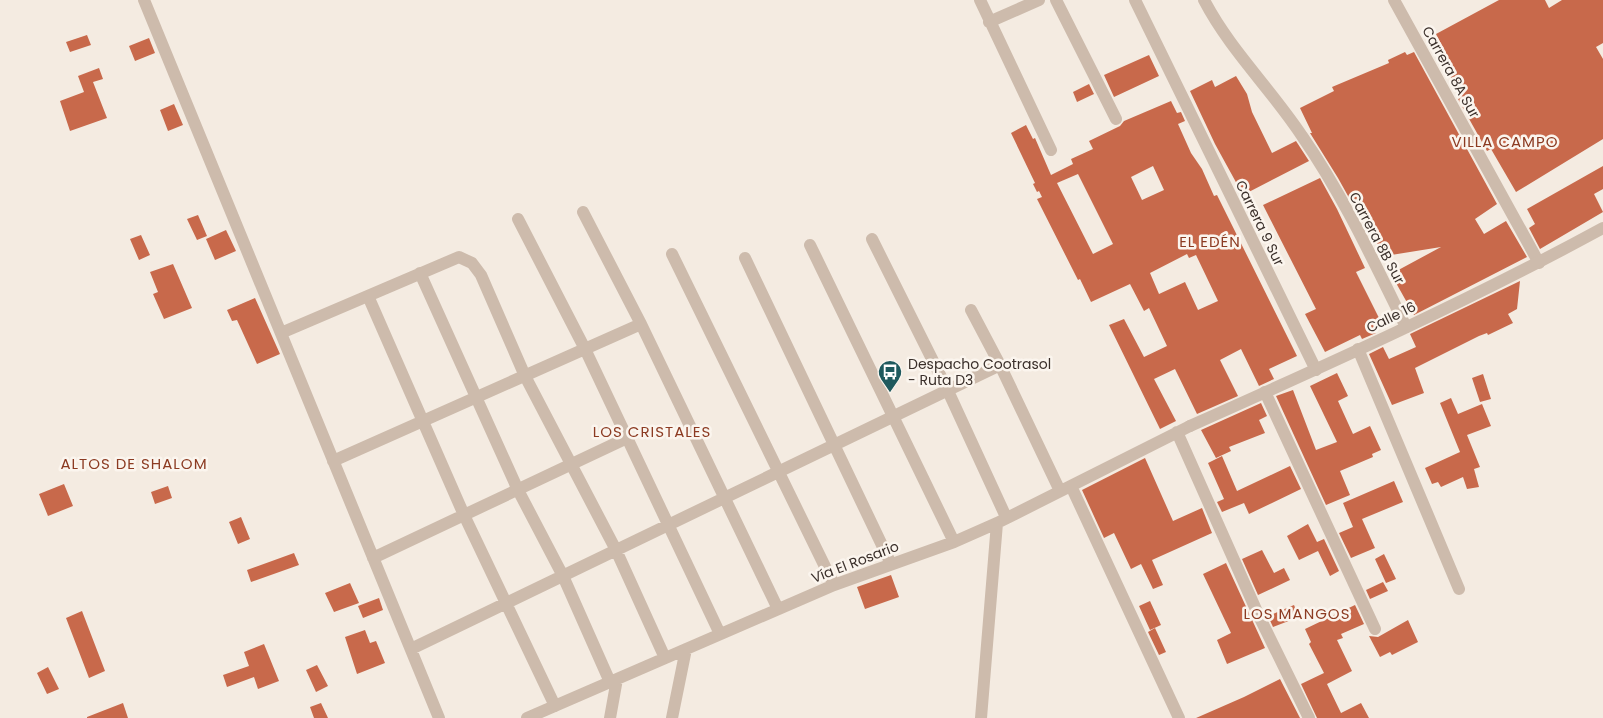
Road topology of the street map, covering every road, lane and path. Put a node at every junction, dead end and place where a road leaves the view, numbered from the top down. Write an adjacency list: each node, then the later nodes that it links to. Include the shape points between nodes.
1 (144, 0): 24 (street)
2 (980, 0): 8 (street)
3 (1039, 0): 8 (street)
4 (1056, 0): 9 (street)
5 (1135, 0): 28 (street, Carrera 9 Sur)
6 (1394, 0): 18 (street, Carrera 8A Sur)
7 (1208, 1): 23 (street, Carrera 8B Sur, via 1237,52 1319,163)
8 (989, 22): 10 (street)
9 (1116, 119)
10 (1051, 150)
11 (583, 212): 22 (street)
12 (518, 219): 25 (street)
13 (1603, 228): 18 (street, Calle 16)
14 (872, 239): 30 (street)
15 (810, 245): 33 (street)
16 (672, 254): 41 (street)
17 (745, 258): 38 (street)
18 (1539, 263): 23 (street, Calle 16)
19 (420, 273): 20 (street); 29 (street, via 459,257 472,264 481,275); 32 (street)
20 (368, 296): 24 (street); 34 (street)
21 (971, 310): 27 (street)
22 (641, 324): 25 (street); 44 (street)
23 (1406, 327): 26 (street, Calle 16)
24 (281, 333): 39 (street)
25 (584, 349): 29 (street); 37 (street)
26 (1358, 350): 28 (street, Calle 16); 54 (street)
27 (1000, 365): 30 (street); 42 (street)
28 (1316, 370): 31 (street, Calle 16)
29 (525, 376): 32 (street); 40 (street)
30 (948, 391): 33 (street); 46 (street)
31 (1265, 392): 35 (street, Calle 16); 57 (street)
32 (476, 398): 34 (street); 43 (street)
33 (894, 416): 38 (street); 48 (street)
34 (422, 422): 39 (street); 45 (street)
35 (1190, 426): 36 (street, Vía El Rosario)
36 (1177, 432): 42 (street, Vía El Rosario); 70 (street, via 1258,614)
37 (627, 438): 40 (street); 47 (street)
38 (834, 445): 41 (street); 51 (street)
39 (334, 461): 50 (street)
40 (571, 464): 43 (street); 49 (street)
41 (779, 473): 44 (street); 53 (street)
42 (1066, 488): 46 (street, Vía El Rosario); 69 (street)
43 (518, 490): 45 (street); 52 (street)
44 (724, 498): 47 (street); 56 (street)
45 (464, 515): 50 (street); 55 (street)
46 (1002, 520): 48 (street, Vía El Rosario); 68 (street)
47 (669, 524): 49 (street); 58 (street)
48 (954, 542): 51 (street, Vía El Rosario)
49 (616, 550): 52 (street); 61 (street)
50 (373, 558): 59 (street)
51 (891, 564): 53 (street, Vía El Rosario)
52 (563, 576): 55 (street); 62 (street)
53 (834, 585): 56 (street, Vía El Rosario)
54 (1459, 589)
55 (507, 602): 59 (street); 63 (street)
56 (778, 608): 58 (street, Vía El Rosario)
57 (1375, 629)
58 (720, 634): 60 (street, Vía El Rosario)
59 (411, 649): 64 (street)
60 (686, 649): 61 (street, Vía El Rosario); 67 (street)
61 (664, 658): 62 (street, Vía El Rosario)
62 (613, 680): 63 (street, Vía El Rosario); 66 (street)
63 (551, 711): 65 (street, Vía El Rosario)
64 (439, 718)
65 (527, 718)
66 (610, 718)
67 (672, 718)
68 (981, 718)
69 (1179, 718)
70 (1310, 718)

